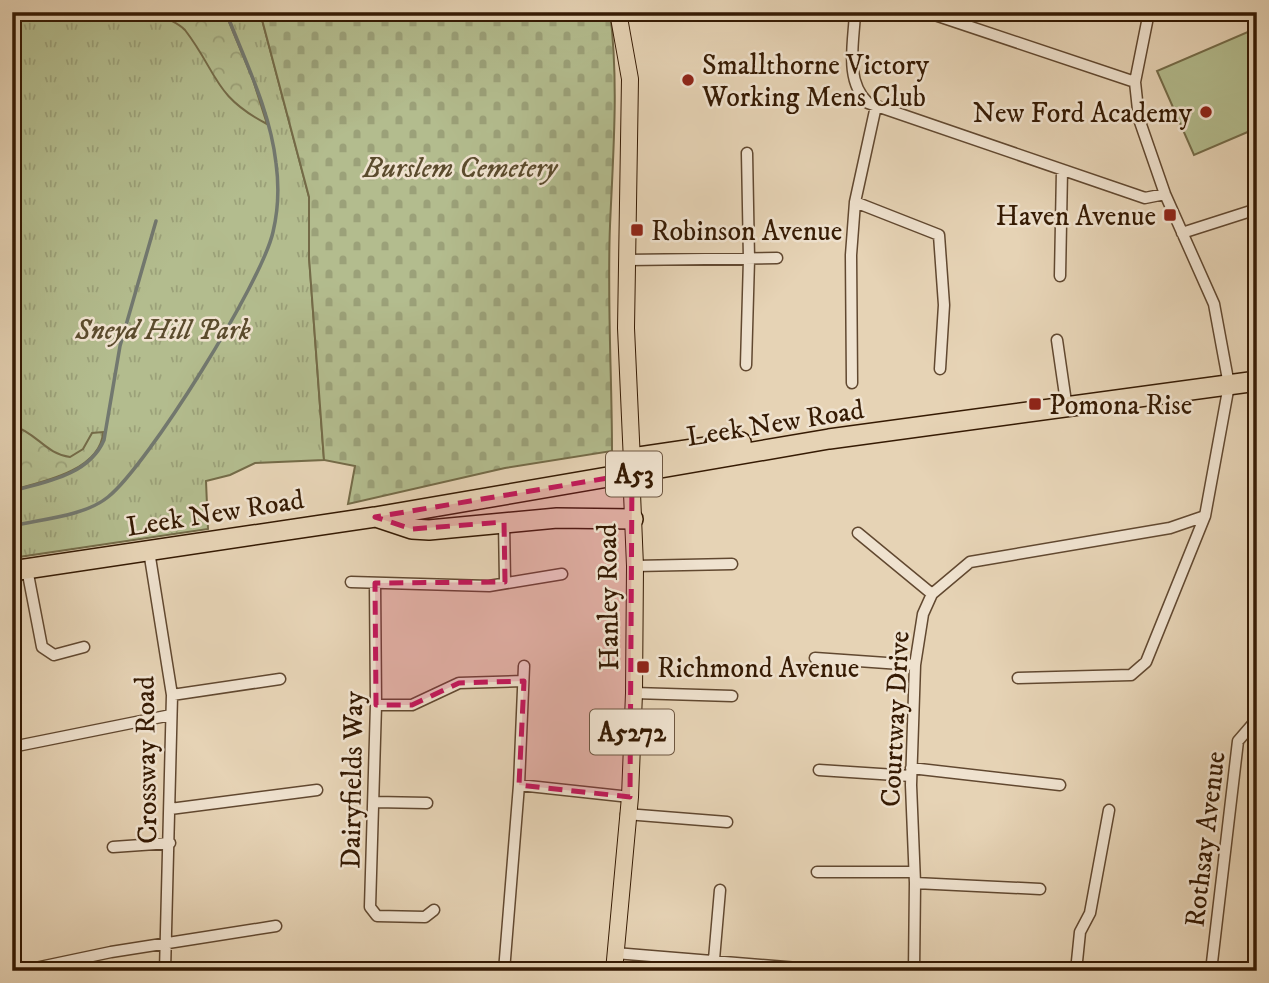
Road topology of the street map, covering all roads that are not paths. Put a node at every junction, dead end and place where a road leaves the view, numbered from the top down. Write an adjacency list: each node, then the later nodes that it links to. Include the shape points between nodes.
1 (618, 12): 15 (main road, Hanley Road / A5272, via 630,79)
2 (855, 12): 6 (street, via 852,78 860,95)
3 (926, 12): 5 (street)
4 (1149, 12): 5 (street)
5 (1135, 82): 9 (street, via 1139,119)
6 (876, 106): 8 (street); 10 (street)
7 (747, 153): 14 (street)
8 (1062, 170): 9 (street, via 1145,198); 16 (street)
9 (1165, 194): 12 (street)
10 (855, 202): 19 (street, via 939,235 944,305); 21 (street)
11 (1257, 209): 12 (street)
12 (1182, 233): 22 (street, via 1214,304)
13 (777, 258): 14 (street)
14 (749, 259): 15 (street); 18 (street)
15 (626, 260): 25 (main road, Hanley Road / A5272)
16 (1060, 276)
17 (1057, 340): 23 (street)
18 (746, 365)
19 (940, 369)
20 (1257, 381): 22 (highway, Leek New Road / A53)
21 (852, 383)
22 (1229, 385): 23 (highway, Leek New Road / A53); 26 (street)
23 (1067, 409): 24 (highway, Leek New Road / A53)
24 (817, 442): 25 (highway, via 800,433); 27 (highway, Leek New Road / A53)
25 (632, 460): 28 (main road, Hanley Road / A5272, bridge)
26 (1205, 516): 39 (street, Courtway Drive, via 1170,528 970,562); 44 (street, via 1146,662 1131,675)
27 (375, 517): 29 (highway, via 412,529); 31 (highway, Leek New Road / A53)
28 (633, 519): 29 (highway); 33 (main road, Hanley Road / A5272)
29 (504, 522): 37 (street)
30 (858, 533): 39 (street)
31 (149, 551): 34 (highway, Leek New Road / A53); 48 (street, Crossway Road)
32 (732, 564): 33 (street)
33 (635, 566): 47 (main road, Hanley Road / A5272)
34 (20, 570): 40 (street, via 42,647 54,654)
35 (562, 574): 37 (street)
36 (351, 582): 38 (street)
37 (505, 582): 38 (street, via 489,586)
38 (375, 583): 50 (street, Dairyfields Way)
39 (932, 594): 42 (street, Courtway Drive, via 923,614)
40 (84, 647)
41 (815, 658): 42 (street)
42 (915, 664): 55 (street, Courtway Drive)
43 (524, 666): 46 (street)
44 (1018, 678)
45 (280, 680): 48 (street)
46 (523, 681): 50 (street, via 459,683 412,705); 56 (street)
47 (634, 693): 49 (street); 59 (main road, Hanley Road / A5272)
48 (172, 695): 51 (street, Crossway Road)
49 (732, 696)
50 (376, 705): 60 (street, Dairyfields Way)
51 (171, 715): 53 (street); 62 (street, Crossway Road)
52 (1257, 719): 85 (street, Rothsay Avenue, via 1238,741)
53 (12, 747)
54 (819, 770): 55 (street)
55 (911, 772): 57 (street); 69 (street, Courtway Drive)
56 (519, 785): 59 (street); 80 (street)
57 (1060, 785)
58 (317, 790): 62 (street)
59 (630, 797): 64 (main road, Hanley Road / A5272)
60 (375, 802): 61 (street); 72 (street, Dairyfields Way, via 370,907 377,916 425,917)
61 (427, 803)
62 (170, 809): 66 (street, Crossway Road)
63 (1109, 810): 84 (street, via 1090,913 1080,932)
64 (626, 814): 65 (street); 75 (main road, Hanley Road / A5272)
65 (727, 822)
66 (170, 843): 67 (street); 74 (street, Crossway Road)
67 (113, 848)
68 (817, 872): 69 (street)
69 (914, 877): 70 (street); 83 (street, Courtway Drive)
70 (1040, 889)
71 (720, 890): 76 (street)
72 (435, 910)
73 (276, 926): 74 (street)
74 (163, 943): 78 (street); 79 (street, Crossway Road)
75 (615, 953): 76 (street); 81 (main road, Hanley Road / A5272)
76 (713, 966): 77 (street)
77 (798, 969): 82 (street)
78 (21, 971)
79 (165, 971)
80 (504, 971)
81 (614, 971)
82 (879, 971)
83 (914, 971)
84 (1076, 971)
85 (1210, 971)

